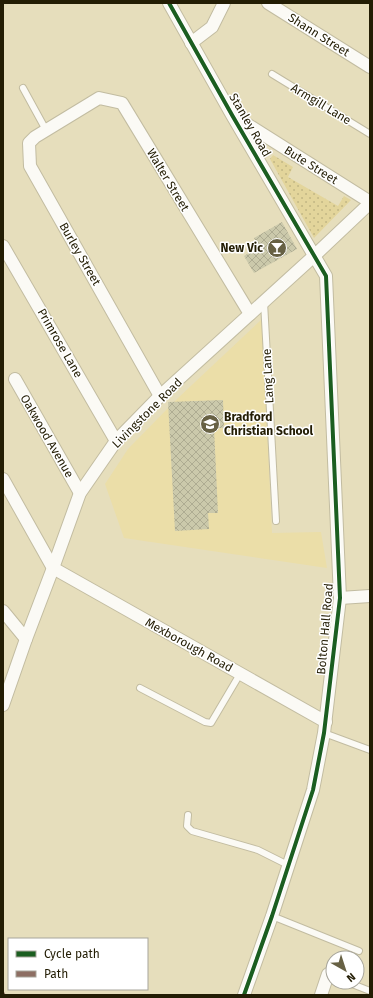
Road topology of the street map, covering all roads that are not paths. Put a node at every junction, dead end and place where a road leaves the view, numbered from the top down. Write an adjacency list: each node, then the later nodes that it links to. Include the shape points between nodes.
1 (169, 3): 4 (street, Stanley Road)
2 (224, 3): 4 (street, via 212,27)
3 (268, 3): 5 (street, Shann Street)
4 (191, 43): 8 (street, Stanley Road)
5 (370, 67)
6 (272, 74): 11 (lane, Armgill Lane)
7 (23, 88): 10 (lane)
8 (232, 115): 12 (street, Bute Street); 14 (street, Stanley Road)
9 (61, 121): 10 (street, Burley Street); 16 (street, Walter Street, via 100,98 122,103)
10 (46, 130): 18 (street, Burley Street, via 29,143 30,166)
11 (370, 134)
12 (370, 203): 14 (street, Livingstone Road)
13 (3, 246): 19 (street, Primrose Lane)
14 (314, 256): 15 (street, Livingstone Road); 25 (street, Bolton Hall Road, via 326,276)
15 (264, 302): 16 (street, Livingstone Road); 22 (lane, Lang Lane)
16 (250, 314): 18 (street, Livingstone Road)
17 (15, 379): 21 (street, Oakwood Avenue)
18 (160, 396): 19 (street, Livingstone Road)
19 (116, 441): 21 (street, Livingstone Road)
20 (3, 479): 23 (street)
21 (80, 493): 23 (street, Livingstone Road)
22 (276, 521)
23 (53, 568): 27 (street, Livingstone Road); 28 (street, Mexborough Road)
24 (370, 596): 25 (street)
25 (340, 598): 31 (street, Bolton Hall Road)
26 (3, 611): 27 (street)
27 (26, 639): 30 (street, Livingstone Road)
28 (240, 674): 29 (lane, via 211,723); 31 (street, Mexborough Road)
29 (140, 688)
30 (3, 704)
31 (325, 728): 32 (lane); 34 (street, Bolton Hall Road, via 313,790)
32 (370, 750)
33 (188, 815): 34 (lane, via 187,826 192,831 258,850)
34 (288, 865): 35 (street, Bolton Hall Road)
35 (272, 916): 36 (lane); 37 (street, Bolton Hall Road)
36 (357, 950)
37 (244, 995)

